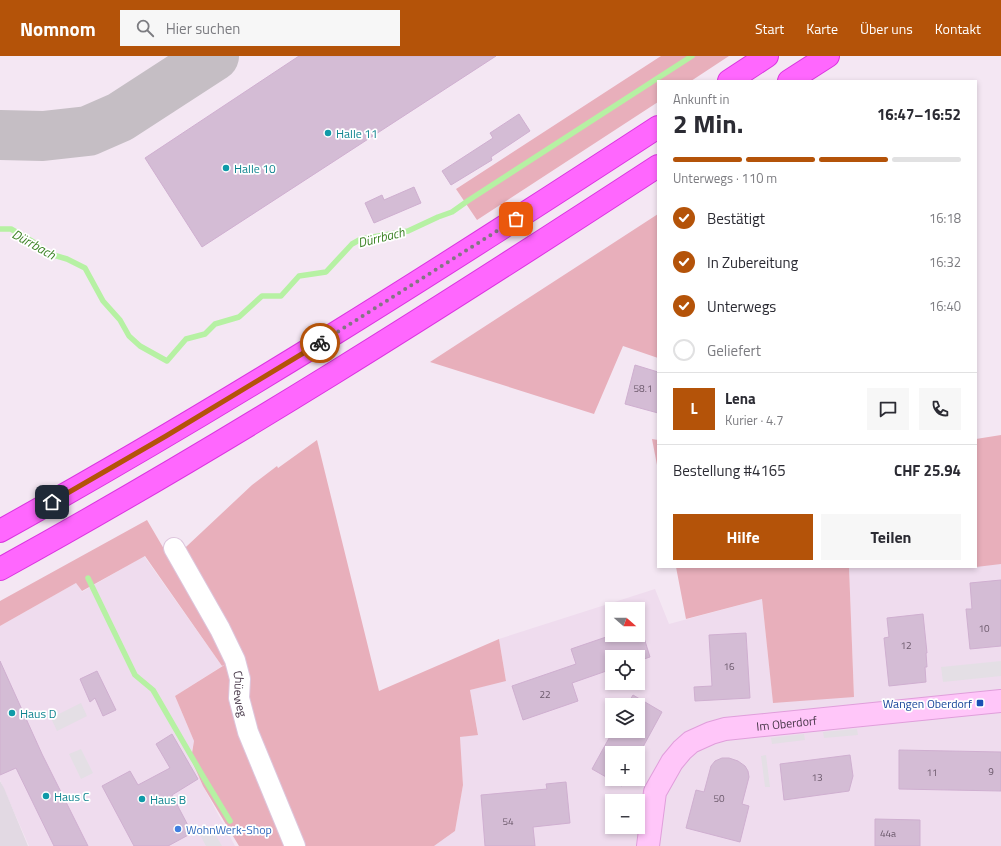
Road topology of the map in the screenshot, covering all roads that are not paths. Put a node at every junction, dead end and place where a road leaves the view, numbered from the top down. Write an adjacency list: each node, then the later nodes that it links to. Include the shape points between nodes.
1 (767, 56): 3 (highway)
2 (828, 56): 4 (highway)
3 (731, 80)
4 (792, 80)
5 (657, 128): 7 (highway, via 318,345)
6 (657, 167): 9 (highway, via 290,400 128,497)
7 (0, 531)
8 (174, 548): 11 (street, Chüeweg, via 235,660 240,679 239,698 248,732)
9 (0, 569)
10 (1001, 701): 12 (street, Im Oberdorf, via 726,729 696,739 672,762 655,792)
11 (295, 846)
12 (648, 846)

